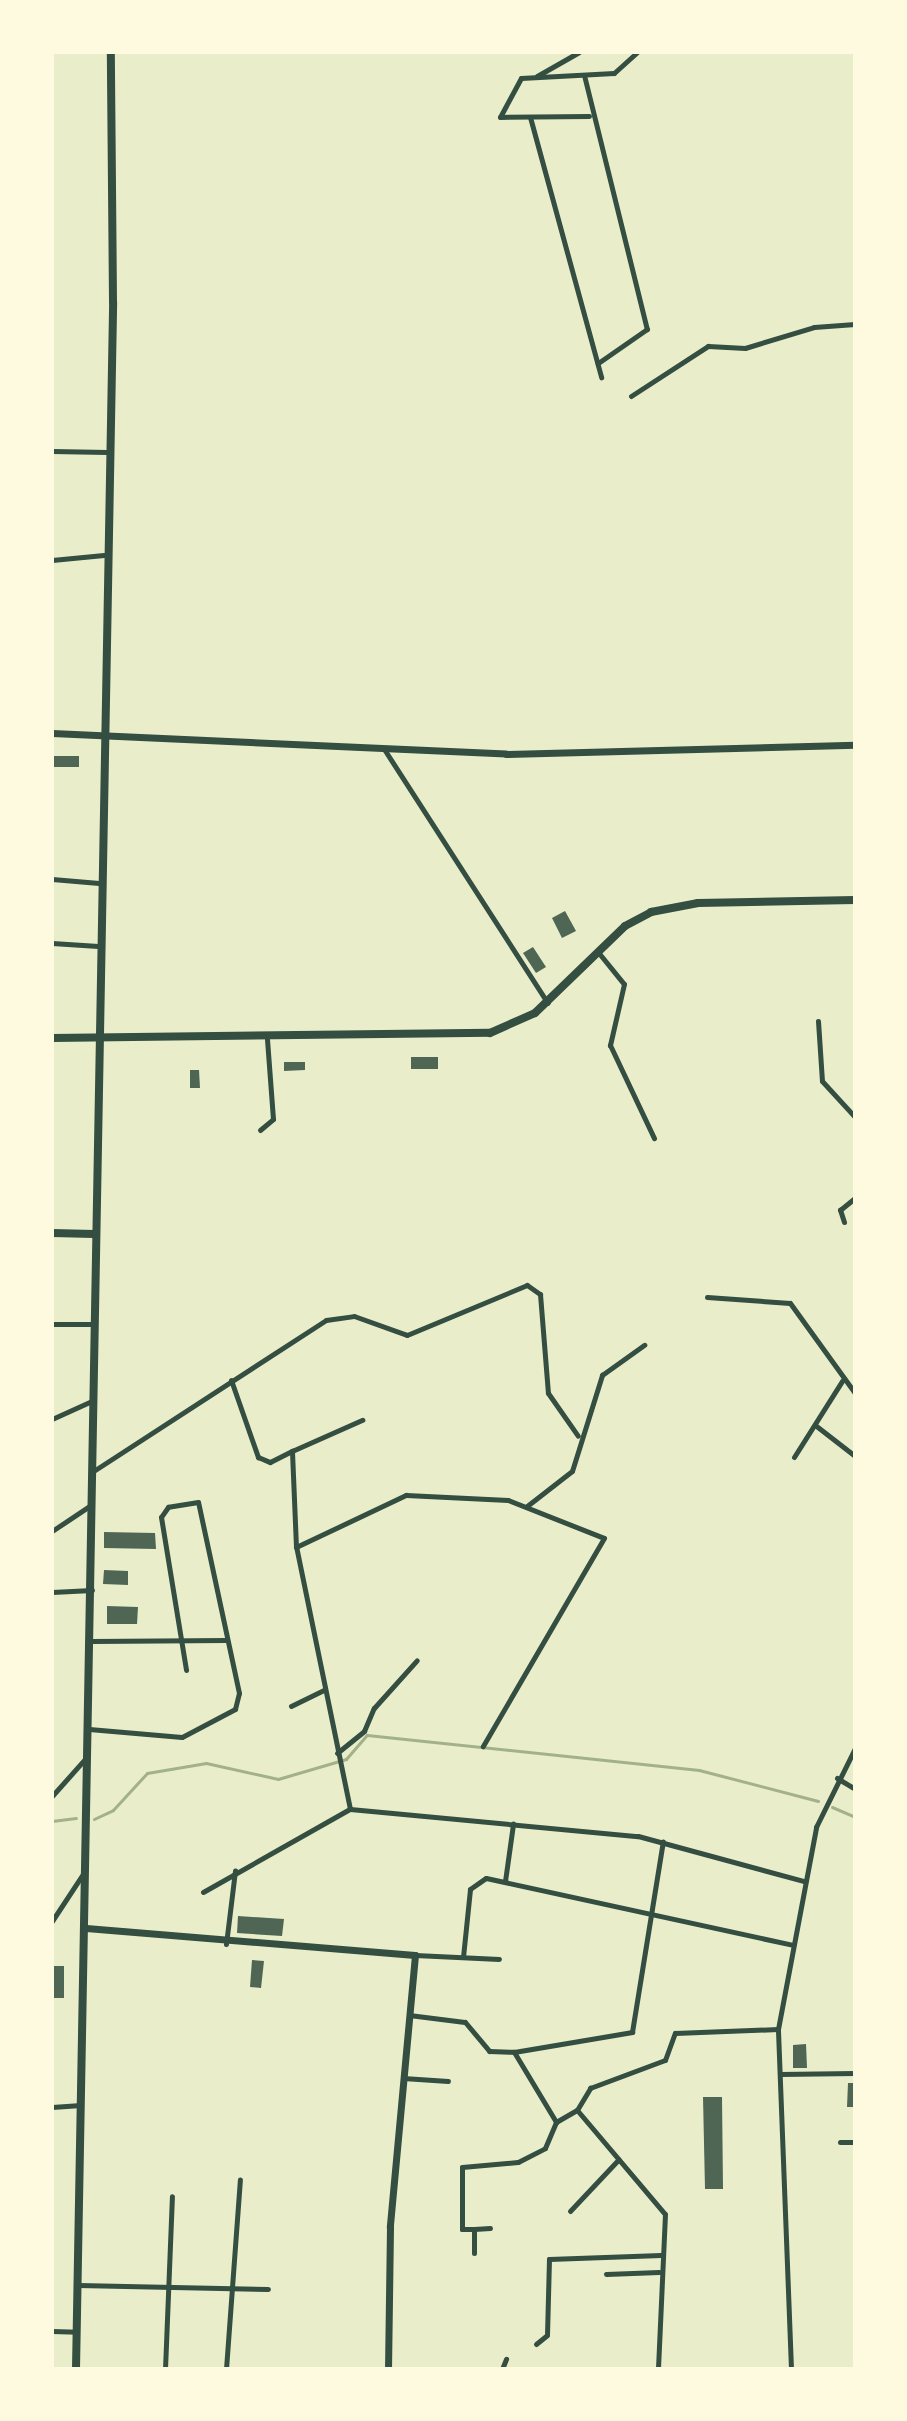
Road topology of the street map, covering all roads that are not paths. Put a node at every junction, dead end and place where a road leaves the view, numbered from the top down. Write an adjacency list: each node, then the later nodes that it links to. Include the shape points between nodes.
1 (111, 52): 13 (main road)
2 (579, 52): 5 (street)
3 (637, 52): 4 (street, via 623,70)
4 (584, 75): 5 (street); 6 (street)
5 (532, 78): 7 (street, via 521,78 500,117)
6 (589, 116): 7 (street); 9 (street, via 647,329)
7 (530, 117): 9 (street)
8 (855, 324): 11 (street, via 814,327 745,348 708,346)
9 (598, 363): 10 (street)
10 (601, 377)
11 (631, 396)
12 (52, 451): 13 (street)
13 (107, 452): 14 (main road)
14 (104, 555): 15 (street); 16 (main road)
15 (52, 560)
16 (102, 732): 17 (street); 19 (street); 21 (main road)
17 (52, 733)
18 (855, 745): 19 (street, via 518,754)
19 (383, 748): 26 (street)
20 (52, 879): 21 (street)
21 (99, 883): 24 (main road)
22 (855, 900): 25 (main road, via 665,907 625,926)
23 (52, 943): 24 (street)
24 (98, 946): 30 (main road)
25 (597, 952): 26 (main road); 33 (street, via 624,984 610,1045)
26 (548, 1003): 29 (main road, via 523,1021 475,1035)
27 (818, 1021): 31 (street, via 822,1081)
28 (52, 1038): 30 (main road)
29 (267, 1039): 30 (main road); 32 (street, via 273,1119)
30 (98, 1040): 37 (main road)
31 (855, 1117)
32 (260, 1130)
33 (654, 1138)
34 (855, 1198): 35 (street, via 840,1210)
35 (844, 1222)
36 (52, 1233): 37 (main road)
37 (94, 1234): 40 (main road)
38 (707, 1297): 43 (street, via 790,1303)
39 (52, 1324): 40 (street)
40 (93, 1324): 45 (main road)
41 (644, 1345): 49 (street, via 602,1375)
42 (231, 1380): 49 (street, via 336,1317 407,1335 527,1285 542,1303 548,1393); 50 (street, via 258,1457 270,1462); 53 (street)
43 (842, 1381): 44 (street); 48 (street)
44 (855, 1393)
45 (95, 1400): 46 (street); 53 (main road)
46 (52, 1419)
47 (362, 1420): 50 (street)
48 (815, 1425): 51 (street); 52 (street)
49 (578, 1436): 55 (street, via 572,1471)
50 (292, 1451): 57 (street)
51 (855, 1456)
52 (794, 1457)
53 (95, 1470): 54 (main road)
54 (94, 1503): 56 (street); 58 (main road)
55 (527, 1506): 57 (street, via 406,1495); 68 (street, via 604,1538)
56 (52, 1531)
57 (296, 1547): 65 (street)
58 (93, 1590): 59 (street); 61 (main road)
59 (52, 1592)
60 (226, 1640): 62 (street); 62 (street, via 198,1502 168,1507 161,1517); 67 (street, via 235,1709 182,1737)
61 (92, 1641): 62 (street); 67 (main road)
62 (182, 1641): 64 (street)
63 (417, 1660): 70 (street, via 374,1708 364,1731)
64 (186, 1670)
65 (324, 1690): 66 (street); 70 (street)
66 (291, 1706)
67 (89, 1729): 71 (main road)
68 (483, 1746)
69 (855, 1750): 72 (street)
70 (338, 1754): 75 (street)
71 (88, 1755): 74 (street); 78 (main road)
72 (837, 1778): 73 (street); 81 (street)
73 (855, 1789)
74 (52, 1796)
75 (350, 1809): 76 (street); 79 (street)
76 (513, 1824): 77 (street); 80 (street)
77 (663, 1841): 81 (street); 83 (street)
78 (85, 1869): 84 (street); 85 (main road)
79 (235, 1870): 82 (street); 86 (street)
80 (505, 1881): 83 (street); 89 (street, via 472,1883)
81 (804, 1881): 87 (street)
82 (203, 1892)
83 (652, 1909): 87 (street); 93 (street, via 632,2032)
84 (52, 1921)
85 (86, 1928): 86 (street); 98 (main road)
86 (226, 1944): 88 (street)
87 (793, 1945): 92 (street)
88 (415, 1955): 89 (street); 91 (street)
89 (463, 1957): 90 (street)
90 (499, 1959)
91 (409, 2015): 93 (street, via 460,2020 489,2051); 96 (street)
92 (778, 2029): 95 (street); 100 (street, via 675,2033 665,2060 598,2083)
93 (514, 2052): 101 (street)
94 (855, 2073): 95 (street)
95 (780, 2074): 128 (street)
96 (403, 2078): 97 (street); 125 (street, via 390,2227)
97 (448, 2081)
98 (81, 2105): 99 (street); 114 (main road)
99 (52, 2107)
100 (577, 2110): 101 (street); 104 (street)
101 (556, 2122): 109 (street, via 545,2148 518,2162 462,2167 462,2229)
102 (840, 2142): 103 (street)
103 (855, 2142)
104 (619, 2159): 107 (street); 111 (street, via 665,2214)
105 (240, 2180): 116 (street)
106 (172, 2196): 115 (street)
107 (570, 2211)
108 (490, 2228): 109 (street)
109 (474, 2229): 110 (street)
110 (474, 2253)
111 (661, 2255): 112 (street); 120 (street, via 549,2259 547,2335)
112 (659, 2272): 113 (street); 127 (street)
113 (606, 2274)
114 (77, 2285): 115 (street); 119 (main road)
115 (167, 2288): 116 (street); 123 (street)
116 (232, 2288): 117 (street); 124 (street)
117 (268, 2289)
118 (52, 2331): 119 (street)
119 (77, 2332): 122 (main road)
120 (536, 2344)
121 (506, 2359): 126 (street)
122 (76, 2369)
123 (165, 2369)
124 (226, 2369)
125 (388, 2369)
126 (502, 2369)
127 (658, 2369)
128 (791, 2369)

